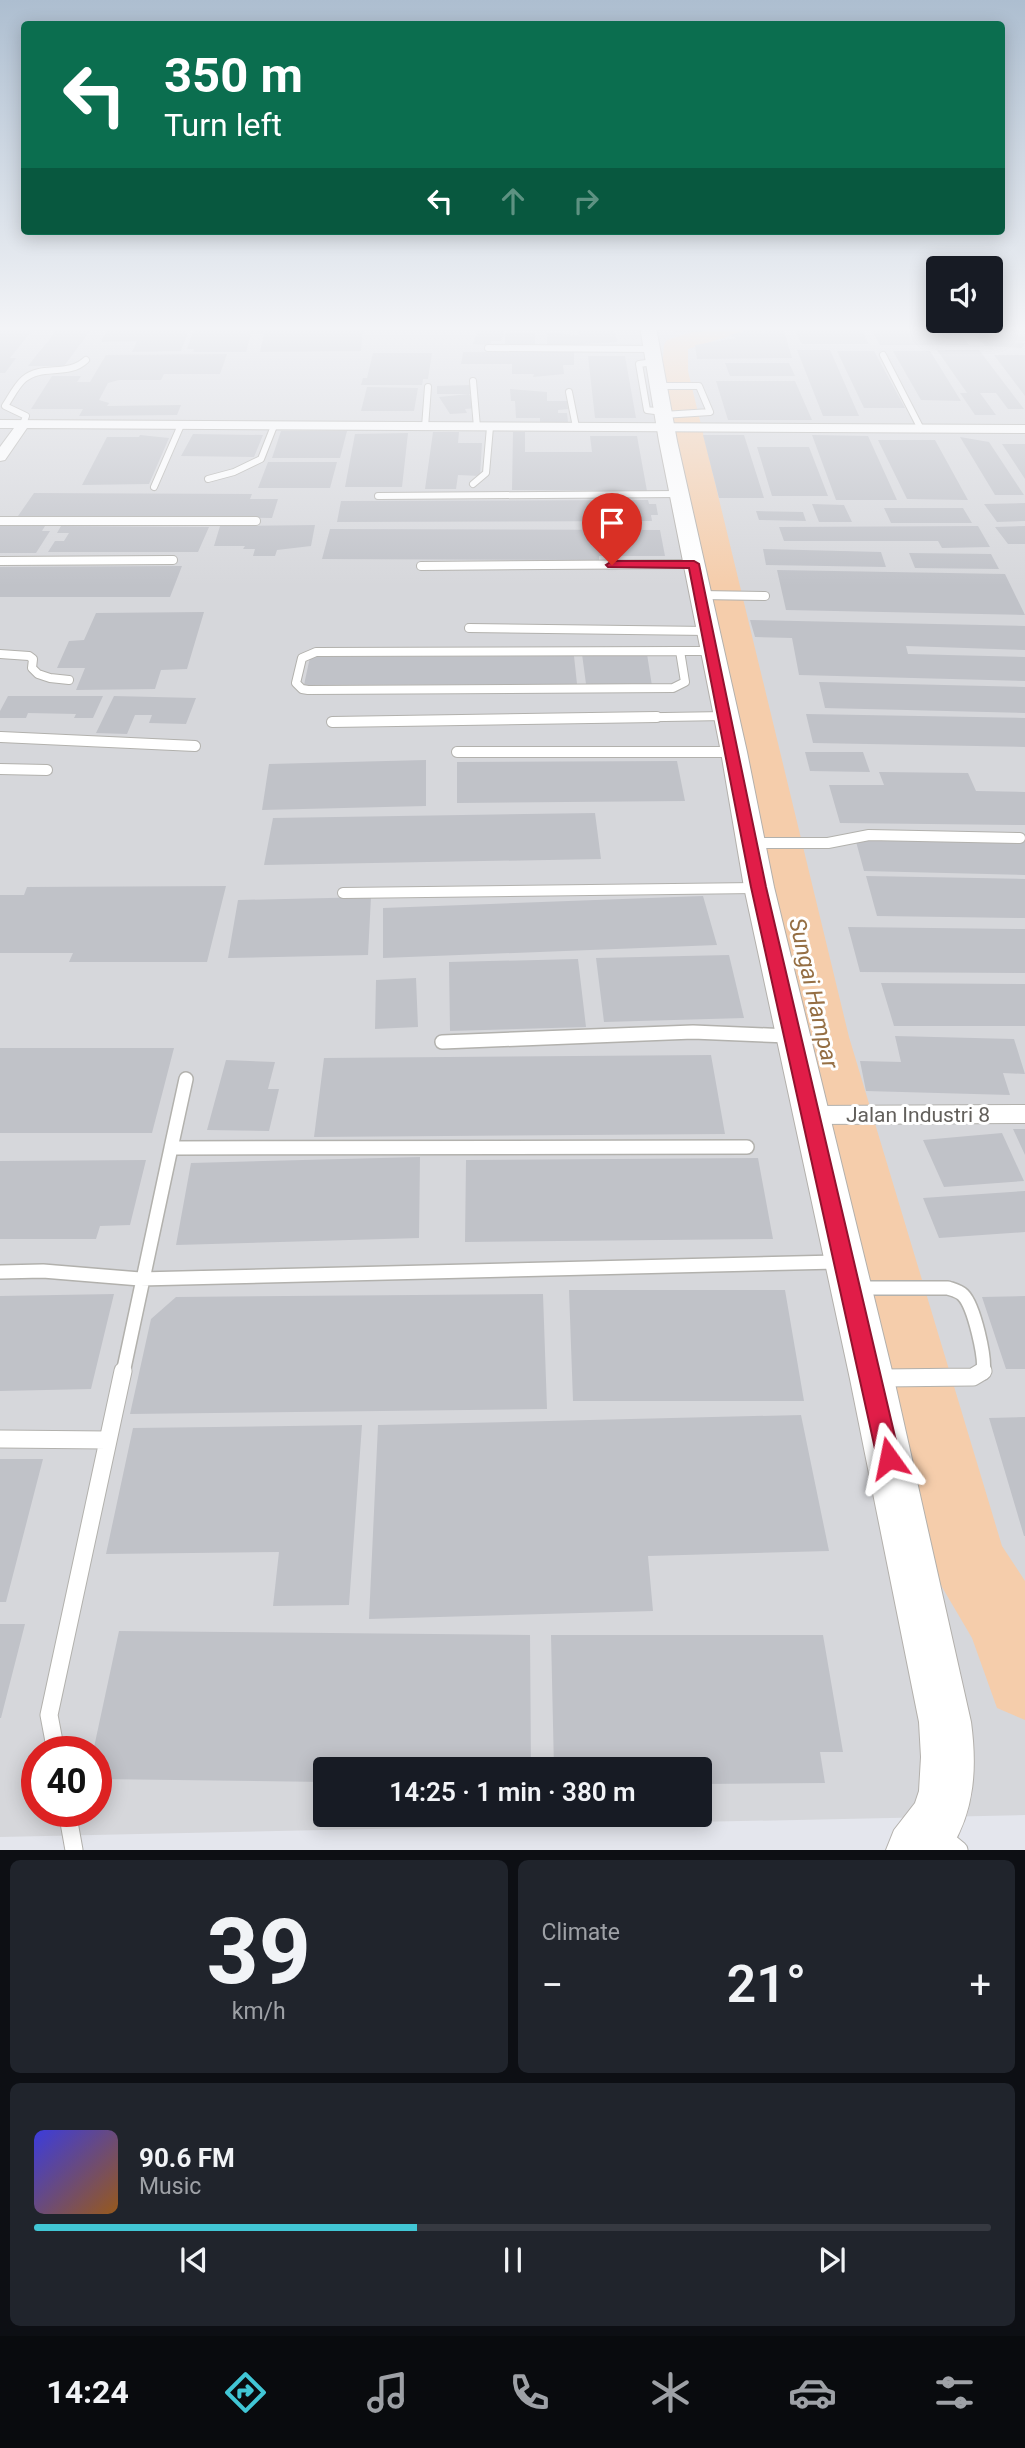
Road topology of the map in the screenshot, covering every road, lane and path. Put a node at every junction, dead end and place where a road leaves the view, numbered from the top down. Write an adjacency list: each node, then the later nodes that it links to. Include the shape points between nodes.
1 (20, 413): 10 (lane, via 26,416)
2 (426, 413): 13 (lane)
3 (480, 413): 14 (lane)
4 (573, 413): 15 (lane)
5 (616, 413): 15 (street)
6 (672, 413): 22 (street)
7 (805, 413): 16 (street)
8 (912, 413): 16 (lane)
9 (0, 424): 10 (street)
10 (23, 424): 11 (street); 18 (street)
11 (181, 425): 12 (street); 21 (lane)
12 (274, 426): 13 (street); 19 (lane, via 261,459)
13 (425, 426): 14 (street)
14 (483, 427): 15 (street); 20 (lane, via 486,474)
15 (576, 427)
16 (920, 429): 17 (street)
17 (1025, 429)
18 (0, 457)
19 (208, 479)
20 (474, 484)
21 (154, 487)
22 (679, 494): 23 (lane); 29 (street)
23 (378, 496)
24 (0, 521): 25 (lane)
25 (256, 521)
26 (173, 560): 27 (lane)
27 (0, 561)
28 (421, 566): 29 (lane)
29 (709, 587): 30 (lane); 32 (street)
30 (765, 596)
31 (469, 628): 32 (lane)
32 (700, 644): 32 (lane, via 684,685 673,688 308,690 296,683 302,658 316,652); 35 (street)
33 (0, 654): 34 (lane, via 29,656 38,674)
34 (69, 680)
35 (726, 716): 36 (lane); 40 (street)
36 (332, 722)
37 (0, 738): 38 (lane)
38 (195, 746)
39 (457, 752): 40 (lane)
40 (733, 752): 44 (street)
41 (0, 769): 42 (lane)
42 (47, 770)
43 (1020, 838): 44 (lane, via 869,835 828,843)
44 (756, 843): 45 (street)
45 (758, 887): 46 (lane); 47 (street)
46 (344, 893)
47 (791, 1036): 48 (lane, via 693,1032); 51 (street)
48 (442, 1042)
49 (186, 1079): 52 (lane)
50 (1025, 1114): 51 (street, Jalan Industri 8)
51 (816, 1115): 56 (street)
52 (171, 1147): 53 (lane); 55 (lane)
53 (747, 1147)
54 (0, 1272): 55 (lane)
55 (141, 1279): 56 (lane); 59 (lane)
56 (856, 1279): 57 (street); 57 (lane, via 961,1292 968,1301 985,1362 983,1373 972,1377)
57 (884, 1378): 62 (street, via 949,1754 949,1783)
58 (0, 1439): 59 (lane)
59 (107, 1440): 60 (lane, via 49,1714)
60 (53, 1736)
61 (70, 1827): 63 (lane)
62 (935, 1843)
63 (74, 1850)

